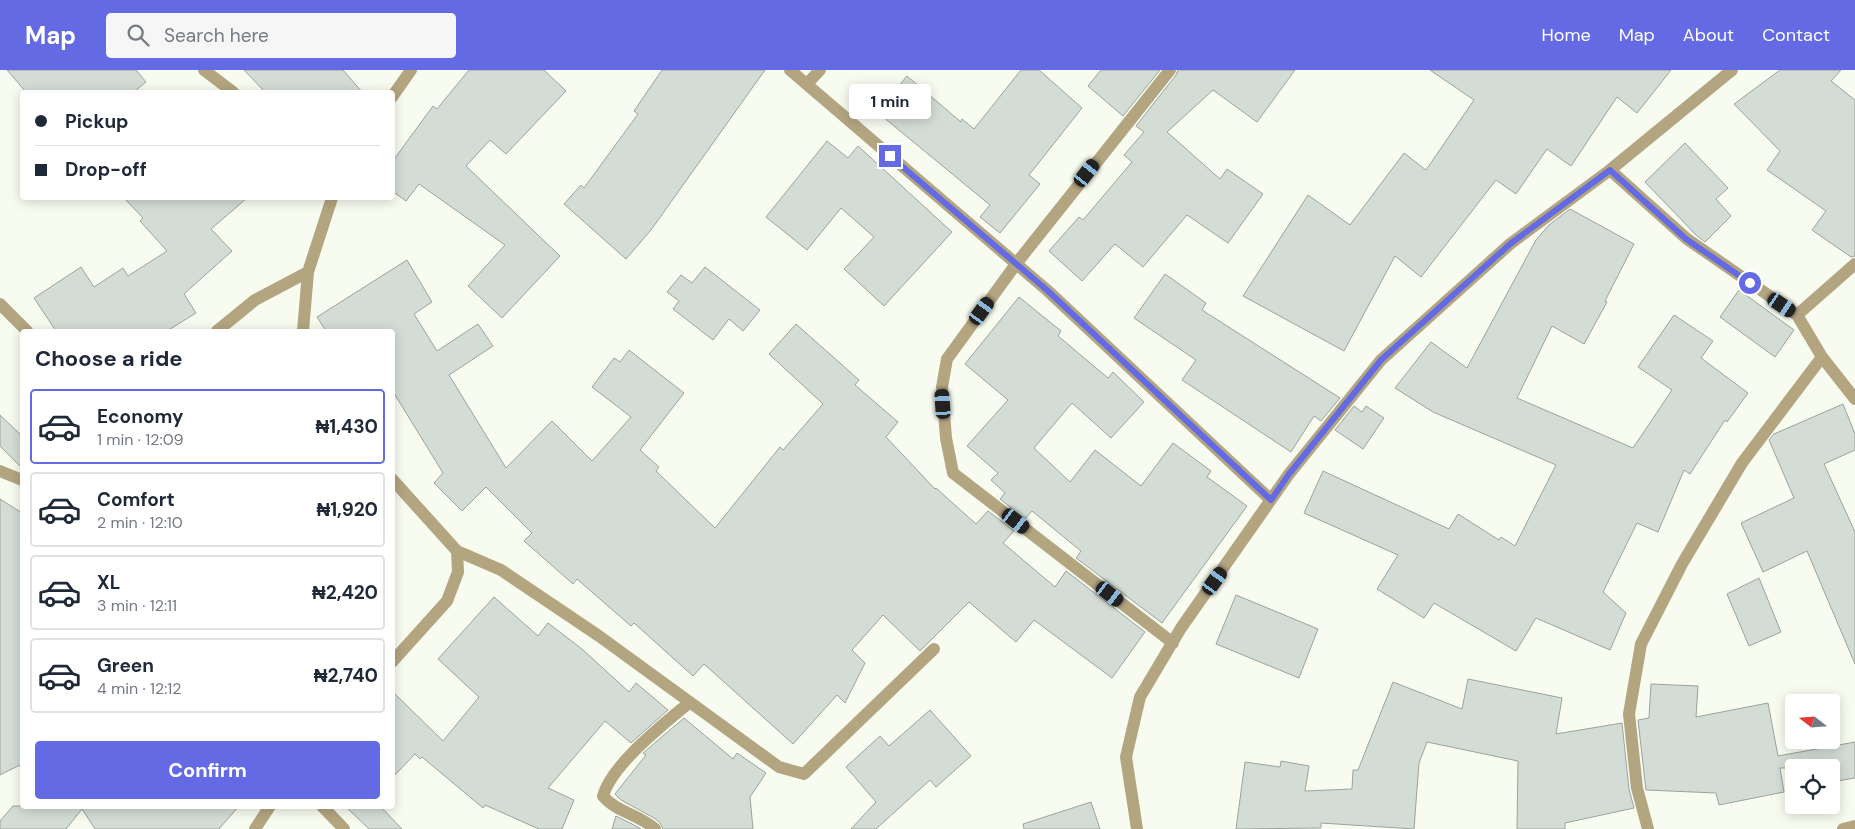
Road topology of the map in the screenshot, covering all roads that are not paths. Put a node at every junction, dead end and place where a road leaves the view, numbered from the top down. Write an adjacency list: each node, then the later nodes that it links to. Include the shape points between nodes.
1 (204, 70): 8 (street)
2 (411, 70): 9 (street)
3 (790, 70): 7 (street)
4 (820, 70): 7 (street)
5 (1170, 70): 12 (street)
6 (1732, 70): 10 (street)
7 (807, 84): 12 (street)
8 (230, 90)
9 (395, 93)
10 (1610, 170): 16 (street, via 1686,239); 25 (street, via 1510,244 1381,360)
11 (331, 200): 14 (street)
12 (1016, 264): 25 (street, via 1131,367); 27 (street, via 947,359 942,387 946,438 953,473)
13 (1855, 264): 16 (street)
14 (308, 272): 18 (street, via 255,300); 19 (street)
15 (0, 304): 17 (street)
16 (1798, 316): 20 (street)
17 (25, 329)
18 (219, 329)
19 (303, 329)
20 (1822, 358): 21 (street); 38 (street, via 1742,463 1682,564 1641,644 1629,714 1637,788)
21 (1855, 399)
22 (0, 471): 23 (street)
23 (20, 479)
24 (395, 482): 26 (street)
25 (1271, 500): 27 (street)
26 (457, 550): 29 (street, via 458,572 447,601); 30 (street, via 500,570)
27 (1173, 643): 37 (street, via 1140,697 1126,757)
28 (934, 649): 30 (street, via 804,774 779,767)
29 (395, 659)
30 (690, 702): 36 (street, via 644,742 606,784 603,796 609,803)
31 (268, 809): 34 (street)
32 (325, 809): 35 (street)
33 (1855, 826): 39 (street)
34 (255, 829)
35 (344, 829)
36 (655, 829)
37 (1137, 829)
38 (1648, 829)
39 (1843, 829)

